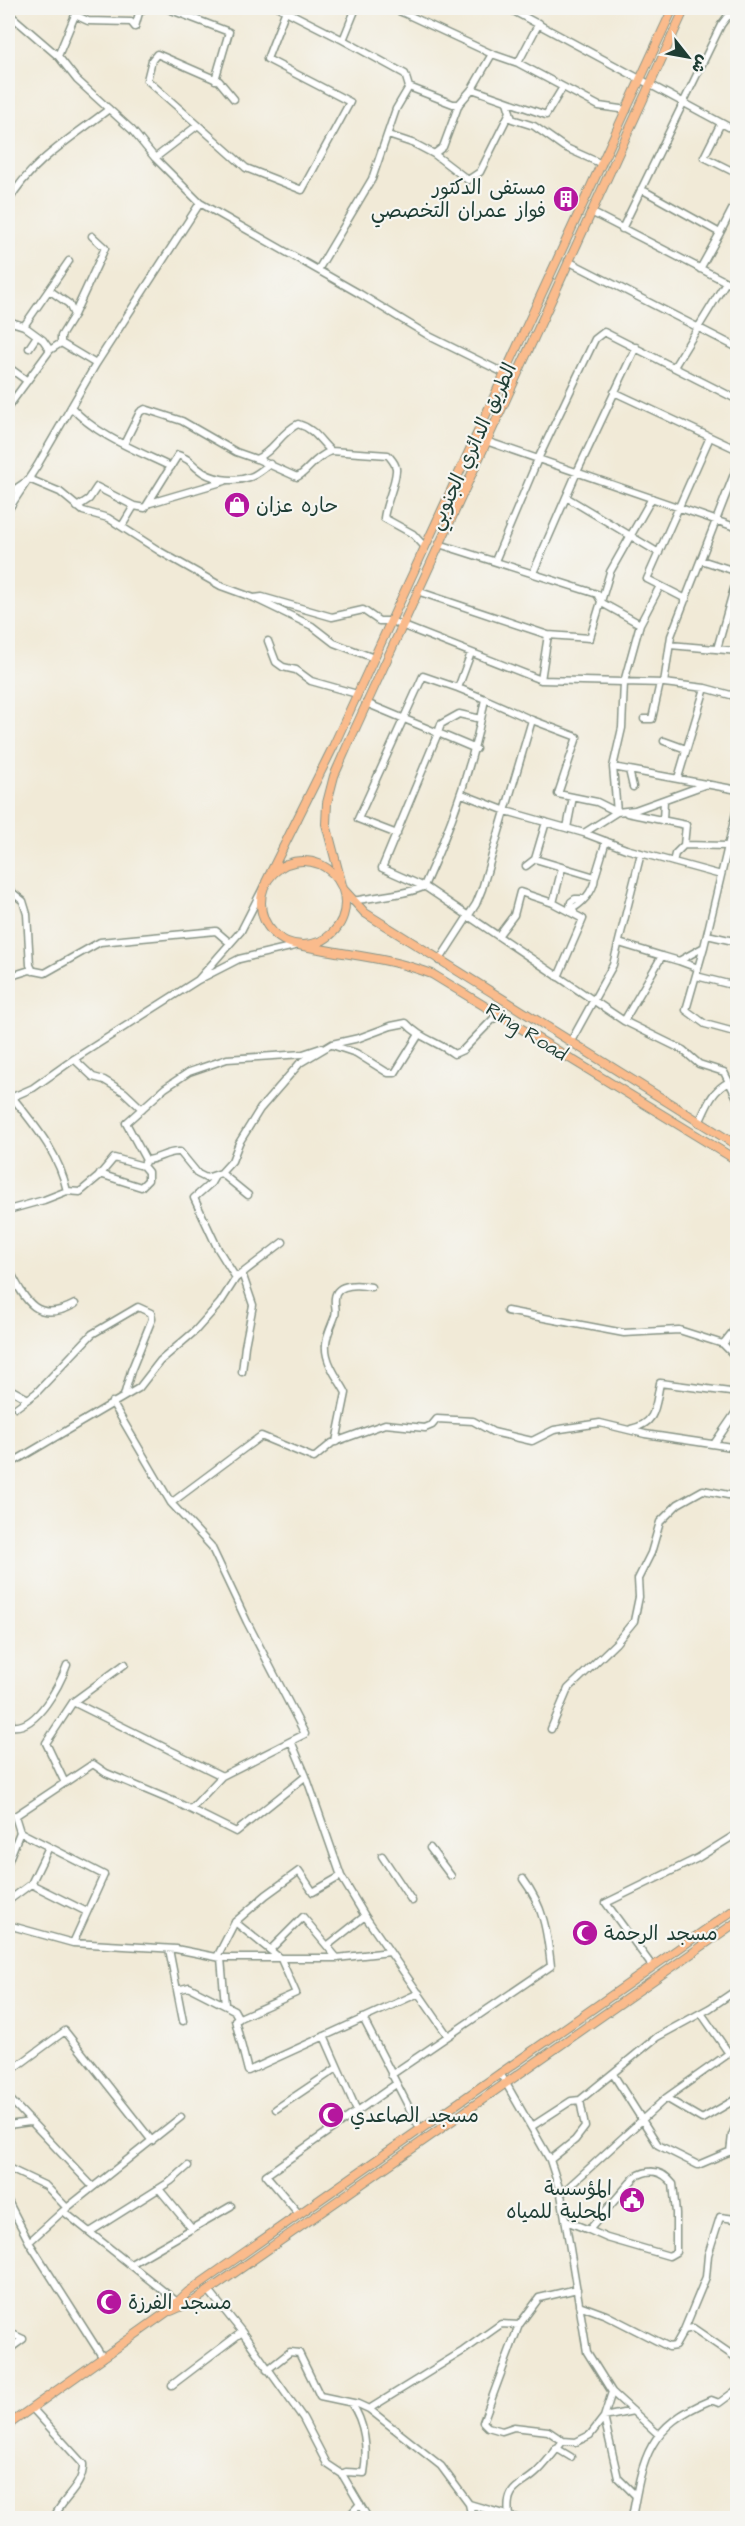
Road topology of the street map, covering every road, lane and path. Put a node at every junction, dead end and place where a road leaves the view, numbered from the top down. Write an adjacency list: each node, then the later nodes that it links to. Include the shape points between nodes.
1 (78, 8): 13 (street)
2 (144, 8): 13 (street, via 135,27 131,22 88,21)
3 (166, 8): 20 (street, via 229,32)
4 (356, 8): 16 (street)
5 (392, 8): 11 (street)
6 (508, 8): 10 (street)
7 (673, 8): 21 (main road, الطريق الدائري الجنوبي)
8 (685, 8): 22 (main road, الطريق الدائري الجنوبي)
9 (283, 9): 16 (street); 34 (street, via 267,60 350,102 302,190 246,168)
10 (517, 9): 15 (street)
11 (404, 10): 17 (street)
12 (8, 13): 18 (street)
13 (75, 15): 18 (street)
14 (738, 15): 29 (street, via 727,16)
15 (539, 23): 19 (street); 21 (street)
16 (343, 40): 23 (street, via 405,74)
17 (492, 54): 19 (street); 25 (street)
18 (58, 56): 30 (street)
19 (518, 63): 24 (street)
20 (215, 80): 26 (street); 34 (street, via 157,54 152,60 147,80)
21 (641, 80): 22 (street); 31 (main road, الطريق الدائري الجنوبي)
22 (649, 85): 29 (street); 45 (main road, الطريق الدائري الجنوبي)
23 (409, 87): 28 (street); 36 (street, via 396,109)
24 (563, 87): 27 (street, via 546,115); 31 (street, via 599,106)
25 (471, 89): 27 (street); 28 (street)
26 (234, 99)
27 (507, 102): 32 (street)
28 (459, 104): 37 (street, via 443,147)
29 (683, 104): 33 (street); 41 (street)
30 (109, 110): 38 (street); 43 (street, via 37,164)
31 (627, 110): 39 (main road, الطريق الدائري الجنوبي)
32 (510, 112): 37 (street, via 480,172 468,180); 39 (street, via 512,119 534,126 564,147)
33 (720, 123): 35 (street); 40 (street, via 704,157)
34 (198, 125): 38 (street)
35 (738, 132)
36 (388, 135): 37 (street); 52 (street, via 372,179)
37 (434, 154)
38 (155, 158): 44 (street)
39 (602, 164): 69 (main road, الطريق الدائري الجنوبي)
40 (738, 174)
41 (641, 189): 46 (street); 47 (street)
42 (738, 198): 47 (street)
43 (8, 202)
44 (200, 203): 52 (street); 66 (street)
45 (591, 212): 46 (street); 50 (main road, الطريق الدائري الجنوبي)
46 (622, 229): 51 (street)
47 (720, 233): 51 (street)
48 (92, 236): 56 (street, via 105,248)
49 (69, 261): 55 (street)
50 (568, 261): 59 (street); 76 (main road, الطريق الدائري الجنوبي)
51 (700, 269): 53 (street)
52 (318, 270): 69 (street, via 431,337)
53 (726, 282): 54 (street); 59 (street)
54 (738, 288)
55 (49, 290): 56 (street, via 69,304); 58 (street)
56 (74, 315): 61 (street)
57 (8, 321): 58 (street)
58 (24, 326): 60 (street)
59 (699, 328): 64 (street); 68 (street)
60 (37, 336): 63 (street); 65 (street)
61 (61, 343): 65 (street); 66 (street)
62 (636, 347): 68 (street); 71 (street); 81 (street, via 604,332 595,339)
63 (29, 348)
64 (738, 348)
65 (50, 350): 70 (street)
66 (96, 364): 73 (street)
67 (8, 367): 70 (street)
68 (674, 367): 72 (street)
69 (506, 374): 102 (main road, الطريق الدائري الجنوبي)
70 (26, 380): 74 (street)
71 (614, 393): 75 (street); 85 (street)
72 (738, 399)
73 (71, 406): 77 (street, via 92,426); 86 (street)
74 (8, 407)
75 (710, 437): 78 (street); 95 (street)
76 (486, 441): 81 (street); 101 (main road, الطريق الدائري الجنوبي)
77 (124, 444): 80 (street, via 145,409 182,421); 84 (street)
78 (738, 450)
79 (331, 451): 80 (street, via 316,433 298,424); 82 (street, via 318,456 297,477); 102 (street, via 388,455 397,471 384,518 413,534)
80 (256, 459): 82 (street)
81 (538, 459): 85 (street); 105 (street)
82 (270, 464): 87 (street, via 250,477)
83 (738, 464): 97 (street)
84 (171, 467): 87 (street, via 178,455 214,478); 92 (street)
85 (577, 472): 89 (street); 90 (street)
86 (29, 479): 88 (street); 91 (street); 94 (street, via 60,492)
87 (226, 481): 92 (street)
88 (8, 495): 91 (street)
89 (566, 497): 100 (street); 106 (street)
90 (652, 498): 95 (street); 100 (street)
91 (15, 500): 96 (street)
92 (150, 503): 93 (street, via 145,508)
93 (134, 506): 94 (street, via 97,487); 98 (street)
94 (77, 507): 98 (street)
95 (680, 508): 97 (street); 103 (street)
96 (8, 510)
97 (716, 520): 99 (street); 104 (street)
98 (122, 526): 110 (street, via 221,586)
99 (738, 528)
100 (632, 536): 103 (street); 112 (street, via 610,573)
101 (439, 544): 105 (street); 109 (main road, الطريق الدائري الجنوبي)
102 (425, 547): 113 (main road, الطريق الدائري الجنوبي)
103 (659, 553): 108 (street, via 647,579)
104 (701, 560): 107 (street); 111 (street)
105 (495, 561): 106 (street)
106 (533, 573): 112 (street, via 597,594)
107 (738, 573): 119 (street)
108 (660, 586): 111 (street); 114 (street)
109 (417, 591): 115 (main road, الطريق الدائري الجنوبي); 116 (street)
110 (255, 598): 113 (street, via 332,617 363,610 379,621); 122 (street, via 312,626 334,643)
111 (686, 599): 118 (street)
112 (602, 603): 114 (street); 116 (street, via 590,638)
113 (391, 621): 115 (street); 122 (main road, الطريق الدائري الجنوبي)
114 (640, 624): 124 (street)
115 (401, 626): 121 (street); 131 (main road, الطريق الدائري الجنوبي)
116 (548, 635): 123 (street)
117 (268, 641): 128 (street, via 276,662 283,667 296,670 311,681)
118 (670, 645): 119 (street); 125 (street)
119 (717, 649): 120 (street)
120 (738, 651)
121 (471, 653): 123 (street); 126 (street)
122 (374, 658): 128 (main road, الطريق الدائري الجنوبي)
123 (541, 680): 124 (street)
124 (624, 682): 125 (street); 140 (street, via 622,728)
125 (662, 683): 127 (street); 134 (street, via 652,718)
126 (458, 688): 130 (street); 132 (street, via 423,676)
127 (705, 688): 129 (street); 139 (street)
128 (357, 694): 167 (main road, الطريق الدائري الجنوبي)
129 (738, 697)
130 (485, 699): 133 (street); 135 (street)
131 (366, 703): 132 (street); 170 (main road, الطريق الدائري الجنوبي, via 334,776 327,803 326,824)
132 (403, 718): 136 (street); 156 (street, via 358,819)
133 (481, 719): 136 (street, via 459,714 441,724); 138 (street)
134 (644, 719)
135 (532, 720): 147 (street, via 577,737 558,794); 150 (street)
136 (438, 733): 138 (street); 156 (street)
137 (664, 741): 139 (street)
138 (476, 748): 146 (street)
139 (686, 749): 142 (street)
140 (613, 767): 141 (street); 151 (street)
141 (629, 770): 142 (street); 144 (street)
142 (678, 778): 143 (street)
143 (707, 784): 145 (street); 148 (street)
144 (633, 787)
145 (738, 790)
146 (462, 794): 150 (street); 168 (street)
147 (573, 797): 151 (street); 154 (street)
148 (664, 800): 151 (street); 152 (street)
149 (738, 804): 159 (street)
150 (506, 811): 153 (street); 174 (street, via 482,889)
151 (620, 812): 152 (street); 155 (street)
152 (663, 821): 158 (street, via 686,825)
153 (546, 822): 154 (street); 161 (street)
154 (567, 828): 155 (street)
155 (584, 833): 157 (street)
156 (397, 834): 168 (street, via 382,868)
157 (606, 841): 160 (street); 166 (street)
158 (684, 844): 159 (street); 162 (street, via 675,854)
159 (727, 846): 165 (street)
160 (641, 853): 162 (street); 179 (street)
161 (535, 859): 163 (street); 164 (street)
162 (674, 862): 165 (street)
163 (526, 866)
164 (562, 868): 166 (street); 172 (street)
165 (721, 875): 175 (street)
166 (595, 877): 173 (street, via 579,906)
167 (266, 882): 170 (main road, via 286,864 314,861 336,876); 178 (street, via 241,931); 180 (main road, via 261,895 266,922 280,938)
168 (424, 886): 171 (street, via 418,891); 174 (street)
169 (8, 889): 186 (street, via 25,907)
170 (343, 889): 171 (main road, Ring Road); 180 (main road, via 344,909 336,929 319,941)
171 (352, 901): 183 (main road, Ring Road, via 373,919)
172 (553, 903): 173 (street); 176 (street, via 519,892 514,915)
173 (570, 910): 187 (street, via 583,919)
174 (468, 916): 176 (street); 183 (street)
175 (707, 935): 177 (street); 181 (street)
176 (498, 936): 187 (street)
177 (738, 942)
178 (230, 943): 186 (street, via 216,931 100,942 45,973); 190 (street)
179 (619, 943): 182 (street); 192 (street, via 613,965)
180 (299, 945): 190 (street, via 239,959); 193 (main road, Ring Road, via 409,965 432,974)
181 (704, 947): 184 (street); 185 (street)
182 (662, 956): 184 (street); 194 (street)
183 (440, 961): 197 (main road, Ring Road)
184 (679, 961): 185 (street)
185 (698, 968): 188 (street)
186 (33, 971): 189 (street)
187 (558, 976): 192 (street)
188 (696, 976): 191 (street, via 728,984); 195 (street, via 686,1010 705,1024)
189 (8, 977)
190 (198, 980): 199 (street)
191 (738, 981)
192 (593, 1000): 194 (street); 197 (street)
193 (498, 1014): 196 (street, via 463,1050 454,1054 435,1041); 206 (main road, Ring Road)
194 (624, 1021): 200 (street, via 683,1050 699,1064 724,1072)
195 (738, 1033)
196 (418, 1036): 198 (street, via 406,1023); 198 (street, via 394,1073)
197 (570, 1043): 204 (main road, Ring Road)
198 (331, 1045): 203 (street, via 303,1054 227,1059 189,1072); 209 (street, via 300,1064 260,1109 232,1161)
199 (74, 1059): 201 (street, via 33,1088); 203 (street, via 93,1077 124,1092)
200 (729, 1082): 202 (street); 204 (street, via 719,1086)
201 (10, 1098): 210 (street, via 44,1138 63,1170)
202 (738, 1100)
203 (142, 1109): 207 (street, via 126,1123)
204 (699, 1123): 205 (main road, Ring Road)
205 (738, 1146)
206 (738, 1161)
207 (144, 1163): 208 (street, via 114,1158); 208 (street, via 148,1180 141,1187); 209 (street, via 168,1152 180,1152 198,1174 206,1178)
208 (100, 1174): 210 (street, via 80,1192)
209 (218, 1174): 211 (street); 216 (street, via 194,1198)
210 (67, 1191): 212 (street)
211 (248, 1195)
212 (8, 1210)
213 (283, 1242): 215 (street)
214 (8, 1267): 218 (street, via 35,1308 49,1314)
215 (242, 1273): 216 (street); 223 (street, via 253,1305)
216 (236, 1278): 226 (street, via 195,1331 159,1361 139,1388)
217 (371, 1287): 232 (street, via 355,1284 335,1298 336,1312 325,1345 330,1366 346,1393)
218 (75, 1304)
219 (507, 1311): 221 (street, via 624,1332 679,1330)
220 (738, 1325): 221 (street)
221 (723, 1344): 222 (street)
222 (738, 1354)
223 (242, 1372)
224 (8, 1388): 227 (street)
225 (738, 1393): 231 (street, via 660,1383 649,1421)
226 (124, 1396): 227 (street, via 152,1319 151,1313 138,1307 92,1334); 228 (street)
227 (28, 1399): 229 (street)
228 (112, 1402): 235 (street); 237 (street)
229 (17, 1407)
230 (738, 1410): 233 (street)
231 (627, 1430): 232 (street, via 600,1424 554,1430 532,1441 493,1432 473,1421 437,1419 425,1428 385,1424); 233 (street)
232 (336, 1442): 237 (street, via 314,1458 261,1436)
233 (714, 1444): 234 (street)
234 (738, 1448)
235 (8, 1465)
236 (738, 1497): 242 (street, via 703,1490 678,1504 660,1522 649,1559 638,1579 634,1621 568,1689)
237 (171, 1503): 243 (street, via 211,1546 305,1734)
238 (125, 1664): 240 (street)
239 (67, 1665): 241 (street, via 50,1700 27,1722 12,1726)
240 (73, 1702): 244 (street); 246 (street, via 46,1743)
241 (8, 1713)
242 (551, 1729)
243 (291, 1741): 244 (street); 245 (street)
244 (222, 1776): 247 (street)
245 (306, 1776): 247 (street, via 236,1832); 254 (street)
246 (64, 1783): 247 (street, via 93,1764); 248 (street, via 15,1816)
247 (191, 1809)
248 (20, 1832): 250 (street); 253 (street)
249 (738, 1833): 276 (street, via 698,1858 606,1903)
250 (49, 1848): 257 (street); 261 (street, via 104,1875)
251 (430, 1848): 255 (street)
252 (382, 1856): 259 (street)
253 (8, 1862)
254 (341, 1876): 262 (street); 264 (street, via 314,1892 298,1871)
255 (451, 1876)
256 (523, 1879): 288 (street, via 538,1901 551,1966)
257 (31, 1884): 258 (street); 261 (street)
258 (8, 1901)
259 (412, 1901)
260 (738, 1906): 266 (main road)
261 (87, 1912): 267 (street)
262 (365, 1916): 268 (street); 272 (street)
263 (738, 1921): 270 (main road)
264 (235, 1922): 271 (street); 273 (street)
265 (8, 1925): 267 (street)
266 (694, 1937): 270 (main road); 276 (main road)
267 (73, 1943): 269 (street)
268 (327, 1946): 271 (street, via 303,1917); 274 (street)
269 (169, 1949): 273 (street); 280 (street)
270 (698, 1949): 278 (main road)
271 (270, 1950): 275 (street)
272 (390, 1952): 274 (street); 281 (street)
273 (219, 1958): 275 (street); 282 (street)
274 (337, 1958): 275 (street)
275 (281, 1959): 285 (street, via 296,1993)
276 (652, 1966): 277 (main road)
277 (638, 1977): 278 (main road); 293 (main road)
278 (643, 1988): 297 (main road)
279 (738, 1989): 283 (street)
280 (177, 1990): 282 (street, via 189,1988); 286 (street)
281 (419, 1993): 284 (street); 288 (street)
282 (225, 2005): 285 (street)
283 (701, 2013): 290 (street); 294 (street, via 657,2037)
284 (363, 2018): 287 (street); 295 (street)
285 (239, 2019): 287 (street, via 235,2020 248,2071)
286 (183, 2021)
287 (324, 2036): 291 (street)
288 (448, 2036): 295 (street)
289 (738, 2047): 290 (street)
290 (728, 2052): 299 (street)
291 (337, 2068): 303 (street); 304 (street)
292 (8, 2073): 313 (street, via 65,2031)
293 (500, 2073): 297 (street); 302 (main road)
294 (613, 2074): 301 (street); 307 (street)
295 (392, 2075): 296 (street)
296 (396, 2084): 304 (street); 312 (street)
297 (506, 2084): 306 (main road); 311 (street)
298 (8, 2097): 309 (street)
299 (666, 2098): 300 (street, via 702,2119); 307 (street)
300 (738, 2098)
301 (580, 2100): 311 (street, via 571,2101); 316 (street, via 585,2127)
302 (450, 2108): 306 (main road); 312 (main road)
303 (276, 2109)
304 (357, 2111): 325 (street, via 266,2175)
305 (181, 2117): 313 (street)
306 (456, 2118): 334 (main road)
307 (642, 2118): 315 (street, via 658,2145 698,2165); 321 (street)
308 (738, 2121): 315 (street)
309 (30, 2122): 310 (street); 319 (street)
310 (8, 2125)
311 (531, 2127): 316 (street)
312 (420, 2129): 325 (main road)
313 (152, 2141): 319 (street)
314 (738, 2148): 315 (street)
315 (730, 2152)
316 (550, 2160): 321 (street)
317 (188, 2166): 320 (street)
318 (8, 2169): 324 (street, via 46,2186)
319 (93, 2187): 324 (street)
320 (159, 2189): 328 (street); 330 (street)
321 (561, 2194): 327 (street)
322 (8, 2201): 331 (street)
323 (231, 2206): 328 (street)
324 (65, 2210): 330 (street); 331 (street)
325 (299, 2214): 335 (main road, via 188,2292)
326 (738, 2214): 338 (street, via 735,2219 720,2217 705,2277)
327 (566, 2221): 329 (street); 333 (street)
328 (192, 2229): 332 (street)
329 (589, 2229): 329 (street, via 640,2174 654,2171 673,2184 677,2240 676,2252 669,2256)
330 (90, 2232): 332 (street)
331 (29, 2242): 342 (street)
332 (131, 2264): 335 (street)
333 (577, 2289): 336 (street); 337 (street, via 539,2298)
334 (209, 2291): 335 (main road); 340 (street)
335 (180, 2304): 342 (main road)
336 (579, 2305): 338 (street, via 606,2314 669,2347 675,2346); 347 (street, via 587,2352)
337 (519, 2325): 350 (street, via 501,2324); 355 (street, via 483,2422 502,2431 514,2427 548,2431)
338 (684, 2330): 343 (street, via 693,2328)
339 (8, 2332): 341 (street, via 22,2338)
340 (242, 2332): 344 (street); 345 (street)
341 (8, 2350)
342 (103, 2358): 349 (main road)
343 (738, 2359)
344 (267, 2370): 348 (street, via 290,2352 299,2354 320,2396); 358 (street, via 303,2418 327,2464)
345 (172, 2385)
346 (738, 2389): 354 (street, via 719,2403 711,2400 692,2408)
347 (612, 2392): 351 (street); 352 (street)
348 (351, 2402): 350 (street); 358 (street, via 361,2416 366,2458 364,2473)
349 (32, 2408): 353 (main road); 363 (street, via 83,2464 84,2473)
350 (369, 2409): 361 (street, via 441,2466)
351 (633, 2411): 352 (street); 354 (street)
352 (604, 2417): 355 (street, via 590,2435 576,2442); 359 (street, via 618,2478)
353 (8, 2425)
354 (658, 2434): 359 (street, via 645,2456)
355 (562, 2440): 356 (street)
356 (556, 2448): 357 (street); 362 (street, via 537,2473 512,2491 507,2502)
357 (571, 2457)
358 (342, 2474): 360 (street)
359 (636, 2496): 368 (street)
360 (360, 2504): 364 (street); 365 (street)
361 (469, 2504): 362 (street); 366 (street)
362 (509, 2516): 367 (street)
363 (54, 2518)
364 (347, 2518)
365 (368, 2518)
366 (472, 2518)
367 (517, 2518)
368 (632, 2518)

